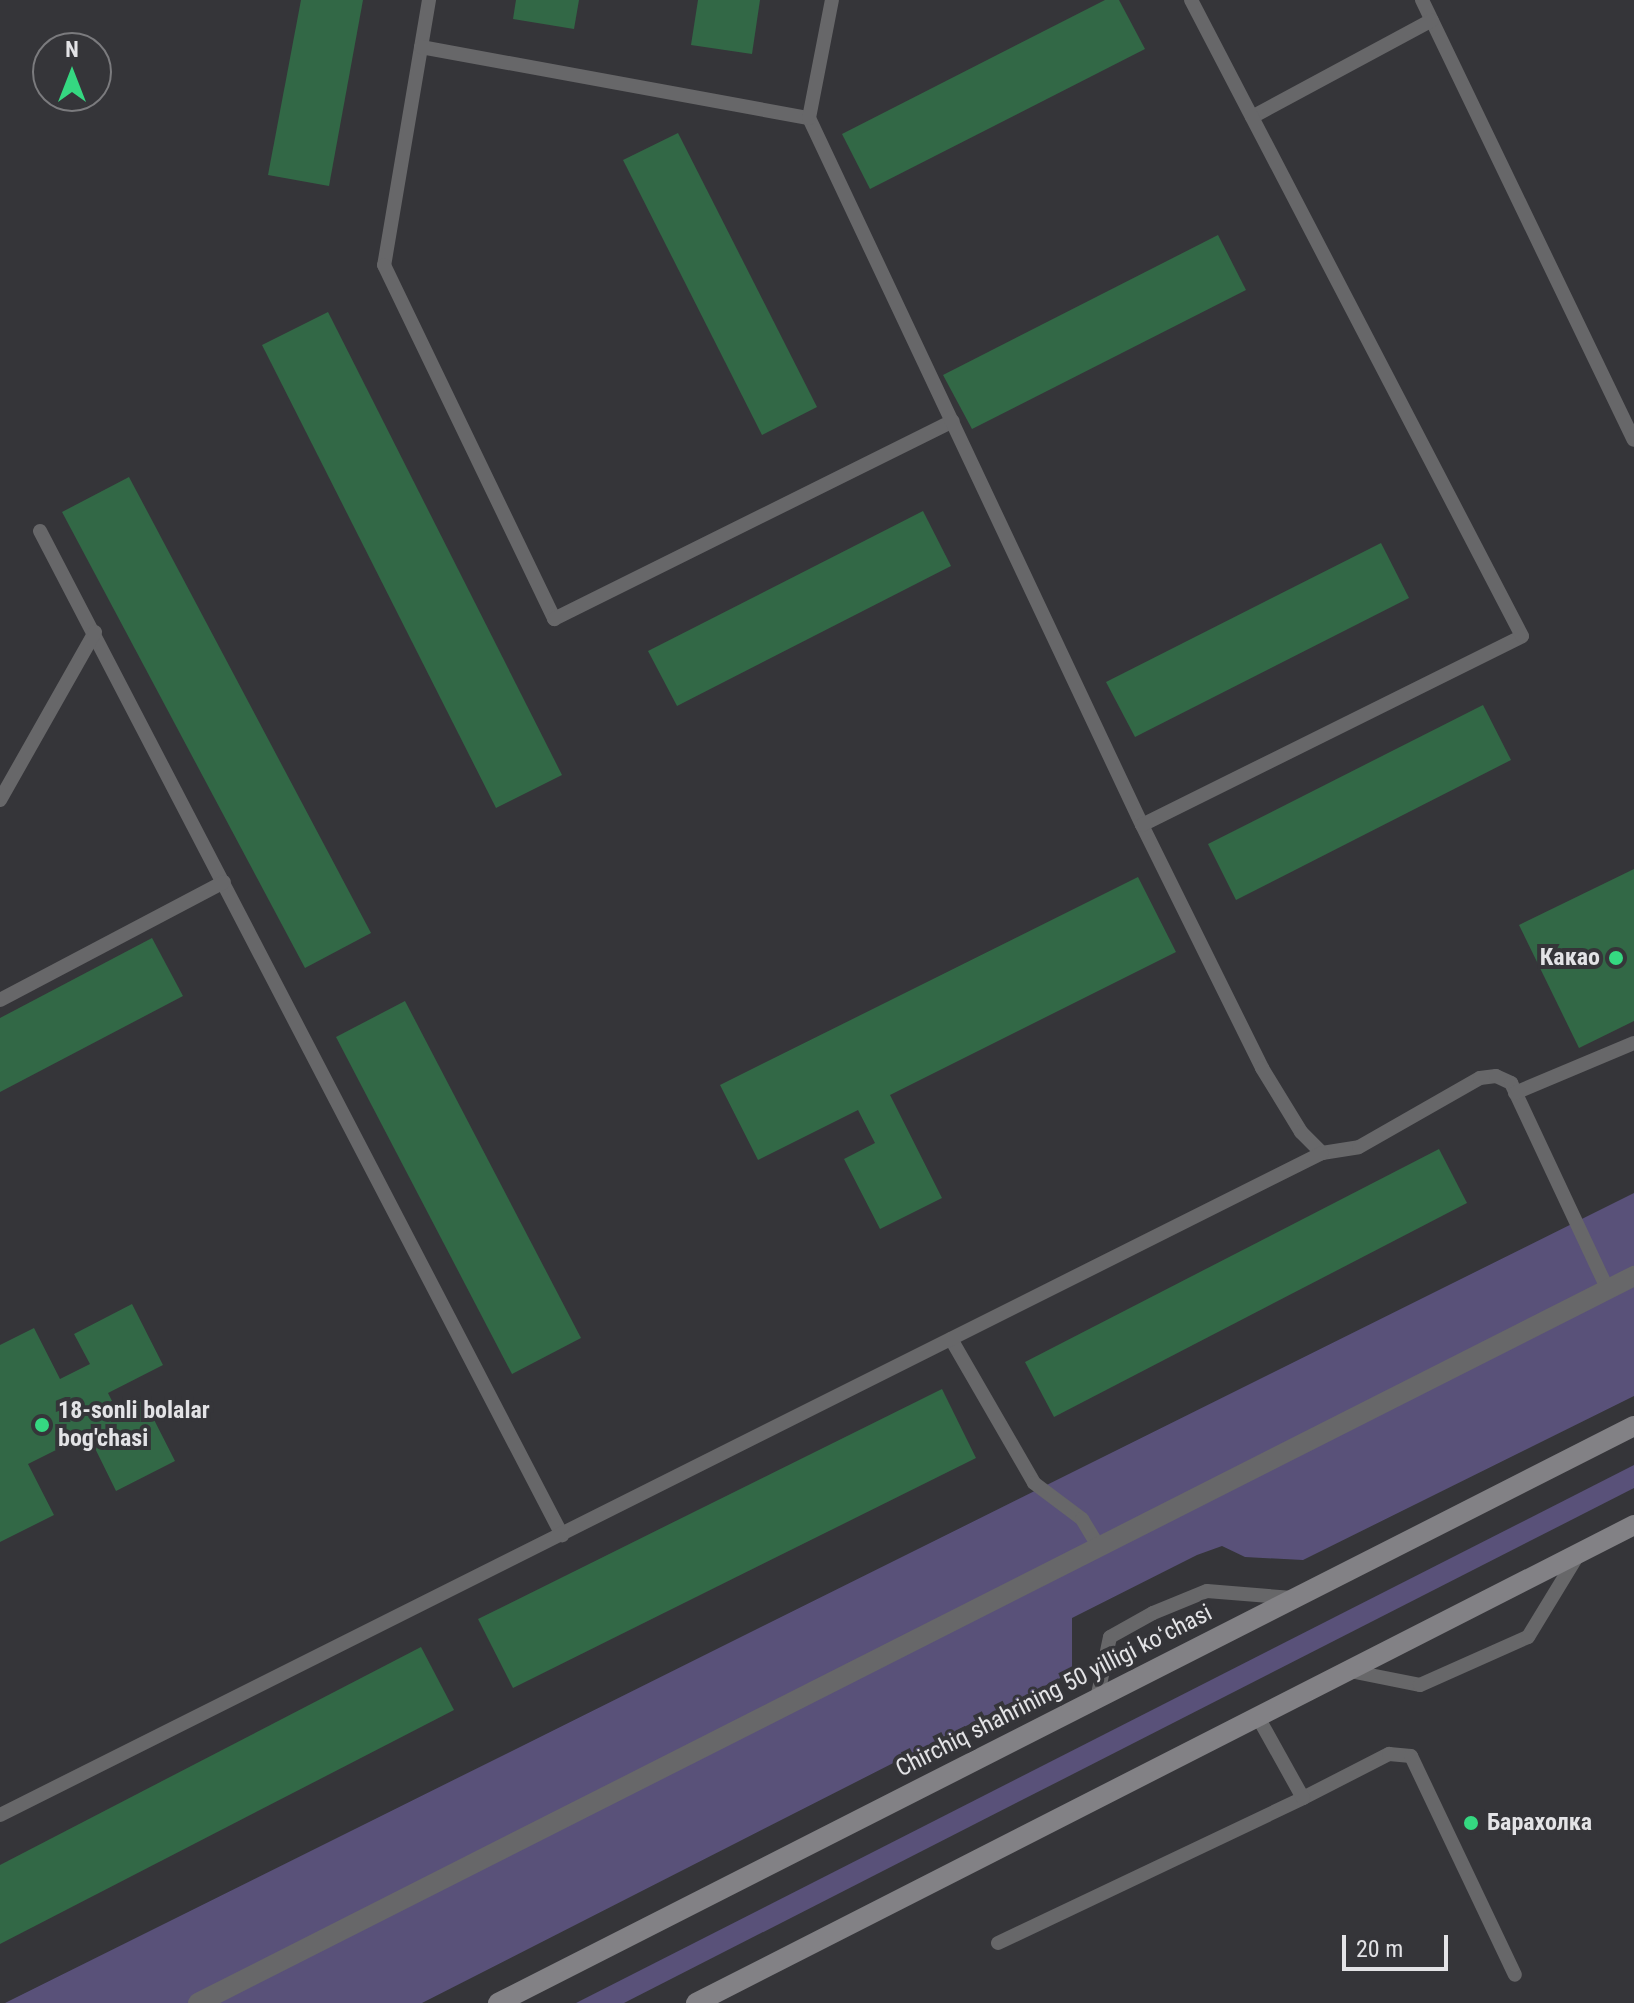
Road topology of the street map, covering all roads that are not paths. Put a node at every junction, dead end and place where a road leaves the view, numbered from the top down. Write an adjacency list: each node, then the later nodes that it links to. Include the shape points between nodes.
1 (429, 0): 6 (lane)
2 (832, 0): 8 (lane)
3 (1191, 0): 7 (lane)
4 (1422, 0): 5 (lane)
5 (1432, 20): 7 (lane); 10 (lane)
6 (421, 47): 8 (lane); 9 (lane, via 384,265 554,619)
7 (1252, 117): 14 (lane, via 1522,636)
8 (809, 118): 9 (lane)
9 (952, 421): 14 (lane)
10 (1634, 440)
11 (40, 531): 12 (lane)
12 (95, 632): 13 (lane); 15 (lane)
13 (0, 800)
14 (1142, 825): 19 (lane, via 1262,1068 1301,1132)
15 (224, 882): 16 (lane); 25 (lane)
16 (0, 1000)
17 (1634, 1043): 18 (lane)
18 (1515, 1093): 19 (lane, via 1511,1083 1496,1076 1480,1078 1359,1147); 21 (lane)
19 (1322, 1153): 22 (lane)
20 (1634, 1276): 21 (street)
21 (1608, 1290): 26 (street)
22 (951, 1339): 25 (lane); 26 (lane, via 1034,1483 1082,1519)
23 (1634, 1426): 28 (main road, Chirchiq shahrining 50 yilligi koʻchasi)
24 (1634, 1525): 27 (main road)
25 (562, 1535): 33 (lane)
26 (1098, 1546): 36 (street)
27 (1579, 1553): 29 (main road); 29 (lane, via 1528,1637 1420,1685)
28 (1294, 1599): 30 (main road, Chirchiq shahrining 50 yilligi koʻchasi); 30 (lane, via 1207,1591 1153,1613 1110,1637)
29 (1350, 1671): 31 (main road)
30 (1097, 1699): 37 (main road, Chirchiq shahrining 50 yilligi koʻchasi)
31 (1258, 1717): 32 (lane); 38 (main road)
32 (1303, 1798): 34 (lane); 35 (lane, via 1389,1754 1411,1756)
33 (0, 1815)
34 (998, 1943)
35 (1515, 1975)
36 (198, 2003)
37 (498, 2003)
38 (696, 2003)

